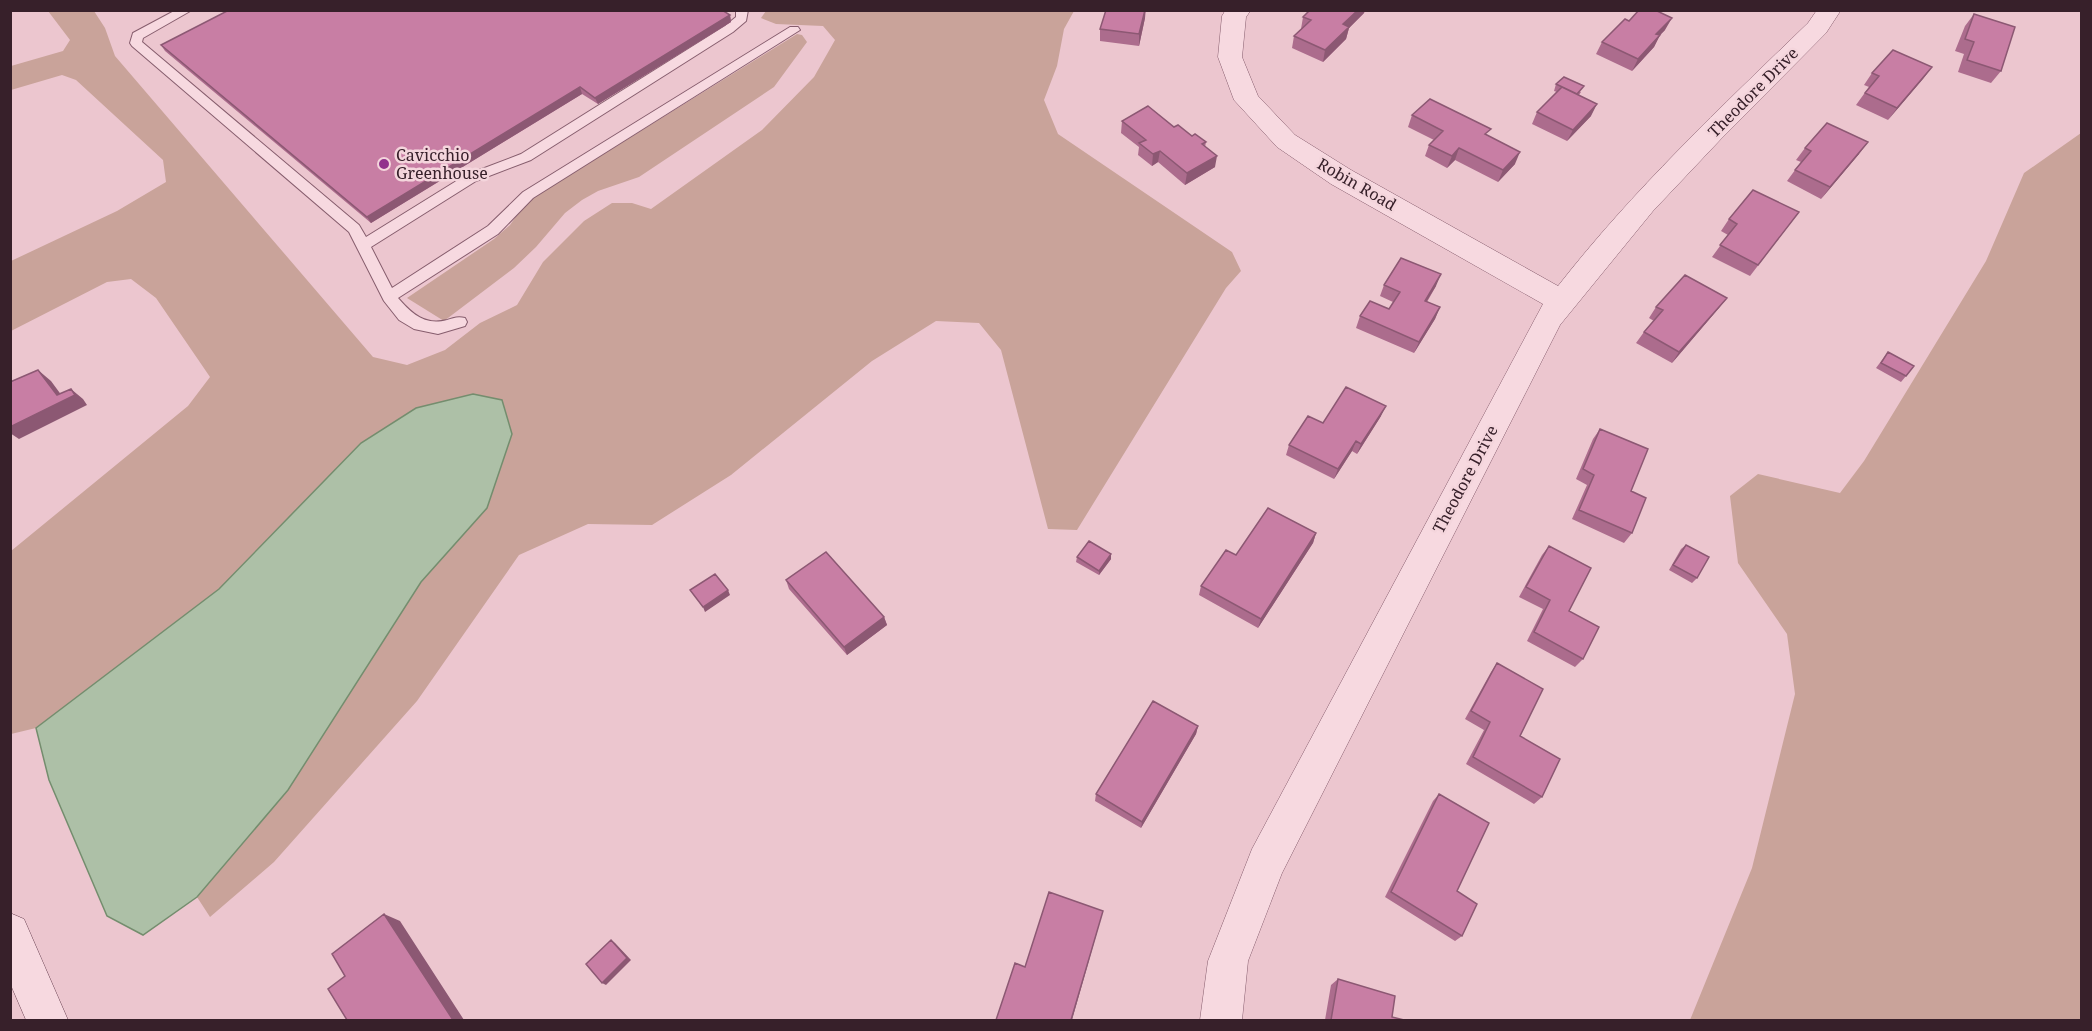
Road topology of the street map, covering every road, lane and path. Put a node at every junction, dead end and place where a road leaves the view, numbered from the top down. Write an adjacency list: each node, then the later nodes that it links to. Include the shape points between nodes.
1 (186, 10): 6 (lane, via 137,36 136,43 354,229)
2 (742, 10): 6 (lane, via 742,18 729,29 526,157 471,178)
3 (1239, 10): 8 (street, Robin Road, via 1234,16 1230,57 1247,100 1286,141 1341,177)
4 (1829, 10): 8 (street, Theodore Drive, via 1817,28 1683,164)
5 (794, 30): 7 (lane, via 528,195 493,230)
6 (364, 245): 7 (lane)
7 (389, 297): 9 (lane, via 404,316 426,328)
8 (1561, 301): 12 (street, Theodore Drive, via 1266,863 1228,961)
9 (460, 322)
10 (10, 933): 11 (street)
11 (47, 1020)
12 (1221, 1020)

